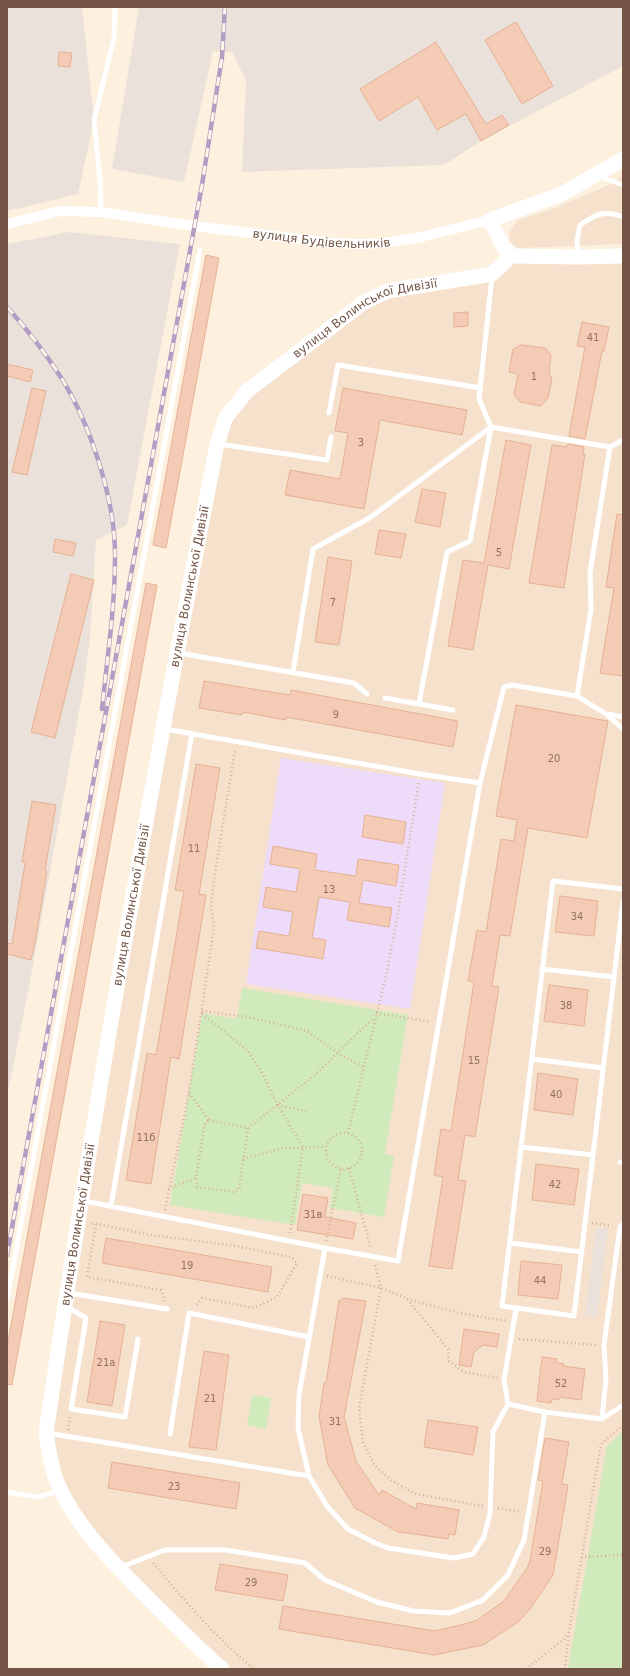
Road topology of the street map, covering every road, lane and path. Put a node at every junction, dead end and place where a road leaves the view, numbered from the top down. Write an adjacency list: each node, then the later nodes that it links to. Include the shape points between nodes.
1 (115, 7): 5 (lane, via 114,38 94,120 100,180)
2 (623, 159): 3 (street, вулиця Будівельників)
3 (596, 175): 4 (lane); 7 (street, вулиця Будівельників, via 562,194)
4 (623, 185)
5 (100, 212): 7 (street, вулиця Будівельників, via 332,243 360,244 421,237); 8 (street, вулиця Будівельників, via 60,211)
6 (623, 217): 12 (lane, via 613,214 594,215 580,225 577,241)
7 (490, 220): 10 (street)
8 (7, 224)
9 (200, 250): 78 (lane)
10 (511, 256): 12 (street); 13 (street)
11 (623, 256): 12 (street)
12 (578, 258)
13 (492, 274): 14 (lane); 19 (street, вулиця Волинської Дивізії, via 388,290 363,303 247,391 226,417)
14 (480, 388): 15 (lane, via 338,365); 16 (lane, via 479,399)
15 (329, 413)
16 (491, 427): 20 (lane); 22 (lane, via 371,517 313,549); 26 (lane, via 470,540 447,552)
17 (331, 436): 19 (lane, via 327,460)
18 (623, 440): 20 (lane)
19 (217, 444): 21 (street, вулиця Волинської Дивізії)
20 (610, 447): 24 (lane, via 590,573 591,608)
21 (176, 652): 22 (lane); 30 (street, вулиця Волинської Дивізії)
22 (293, 672): 23 (lane, via 354,682)
23 (367, 694)
24 (577, 696): 28 (lane); 35 (lane, via 512,684 504,687)
25 (385, 698): 26 (lane)
26 (419, 704): 27 (lane)
27 (453, 710)
28 (606, 714): 29 (lane); 31 (lane)
29 (623, 717)
30 (162, 728): 32 (lane); 63 (street, вулиця Волинської Дивізії)
31 (623, 728)
32 (192, 733): 33 (lane); 64 (lane)
33 (237, 741): 34 (lane); 40 (path, via 214,879 211,906 214,927)
34 (420, 774): 35 (lane); 41 (path, via 397,918)
35 (480, 783): 43 (lane)
36 (623, 889): 38 (lane, via 553,881)
37 (623, 901): 39 (lane)
38 (542, 969): 39 (lane); 45 (lane)
39 (614, 977): 47 (lane)
40 (201, 1013): 44 (path, via 248,1017 307,1031); 48 (path); 49 (path, via 247,1050)
41 (376, 1013): 42 (path); 43 (path)
42 (375, 1018): 44 (path); 46 (path)
43 (438, 1023): 74 (lane, via 398,1261)
44 (338, 1053): 46 (path); 49 (path)
45 (532, 1059): 47 (lane); 56 (lane)
46 (364, 1067): 53 (path)
47 (603, 1068): 57 (lane)
48 (189, 1093): 51 (path); 62 (path)
49 (278, 1104): 50 (path); 52 (path); 54 (path)
50 (309, 1112)
51 (208, 1120): 52 (path); 61 (path, via 204,1123)
52 (248, 1128): 58 (path)
53 (348, 1133): 55 (path, via 332,1137); 59 (path, via 358,1139 362,1149 357,1164)
54 (303, 1147): 55 (path); 58 (path, via 284,1148); 70 (path)
55 (326, 1147): 60 (path, via 331,1164)
56 (521, 1147): 57 (lane); 71 (lane)
57 (593, 1155): 67 (lane)
58 (243, 1159): 61 (path, via 238,1189 234,1192 197,1187)
59 (349, 1168): 60 (path); 74 (path)
60 (341, 1169): 72 (path)
61 (196, 1178): 62 (path)
62 (168, 1190): 65 (path)
63 (81, 1200): 64 (lane); 66 (street, вулиця Волинської Дивізії)
64 (111, 1206): 65 (lane)
65 (164, 1216): 70 (lane)
66 (77, 1220): 68 (path); 79 (street, вулиця Волинської Дивізії)
67 (585, 1222): 69 (path); 73 (lane)
68 (96, 1224): 80 (path, via 87,1276 161,1290); 82 (path, via 151,1235 230,1245 291,1258 297,1263 277,1297 254,1308 202,1298)
69 (622, 1225): 87 (lane)
70 (289, 1241): 72 (lane)
71 (510, 1243): 73 (lane); 81 (lane, via 502,1306)
72 (325, 1248): 74 (lane); 75 (lane)
73 (582, 1252): 81 (lane, via 574,1316)
74 (373, 1256): 76 (path)
75 (320, 1274): 76 (path); 84 (lane)
76 (381, 1288): 77 (path); 101 (path, via 359,1408 366,1449 375,1466 391,1480 416,1494)
77 (406, 1298): 83 (path, via 459,1313); 88 (path, via 448,1349 449,1361 464,1372)
78 (7, 1299)
79 (65, 1299): 80 (lane); 91 (lane, via 86,1318); 95 (street, вулиця Волинської Дивізії)
80 (167, 1309)
81 (516, 1309): 83 (lane)
82 (189, 1313): 84 (lane); 96 (lane)
83 (513, 1322): 85 (lane)
84 (309, 1336): 98 (lane, via 299,1395 298,1428)
85 (511, 1338): 87 (path); 88 (lane)
86 (138, 1339): 91 (lane, via 125,1417)
87 (604, 1345): 93 (lane, via 606,1379)
88 (504, 1380): 89 (lane)
89 (508, 1404): 92 (lane); 101 (lane, via 493,1432)
90 (623, 1405): 93 (lane)
91 (71, 1409): 97 (path)
92 (545, 1412): 93 (lane); 102 (lane)
93 (602, 1420)
94 (623, 1425): 105 (path, via 601,1444)
95 (46, 1433): 97 (lane); 99 (street, вулиця Волинської Дивізії, via 49,1454)
96 (170, 1434)
97 (67, 1437): 98 (lane)
98 (309, 1476): 101 (lane, via 327,1506 348,1529 388,1548 454,1558 473,1554 484,1537)
99 (61, 1490): 100 (lane, via 38,1497); 106 (street, вулиця Волинської Дивізії, via 76,1517)
100 (7, 1492)
101 (491, 1507): 102 (path)
102 (528, 1513): 104 (lane, via 524,1540 508,1575 483,1600 450,1613 413,1611 377,1602 325,1580 305,1563 226,1550 165,1550)
103 (623, 1555): 105 (path)
104 (147, 1557): 106 (lane); 110 (path, via 187,1604 235,1654)
105 (581, 1557): 107 (path)
106 (119, 1568): 109 (street, вулиця Волинської Дивізії)
107 (569, 1632): 108 (path, via 563,1640); 112 (path)
108 (528, 1668): 111 (path)
109 (222, 1669)
110 (254, 1669)
111 (534, 1669)
112 (565, 1669)

